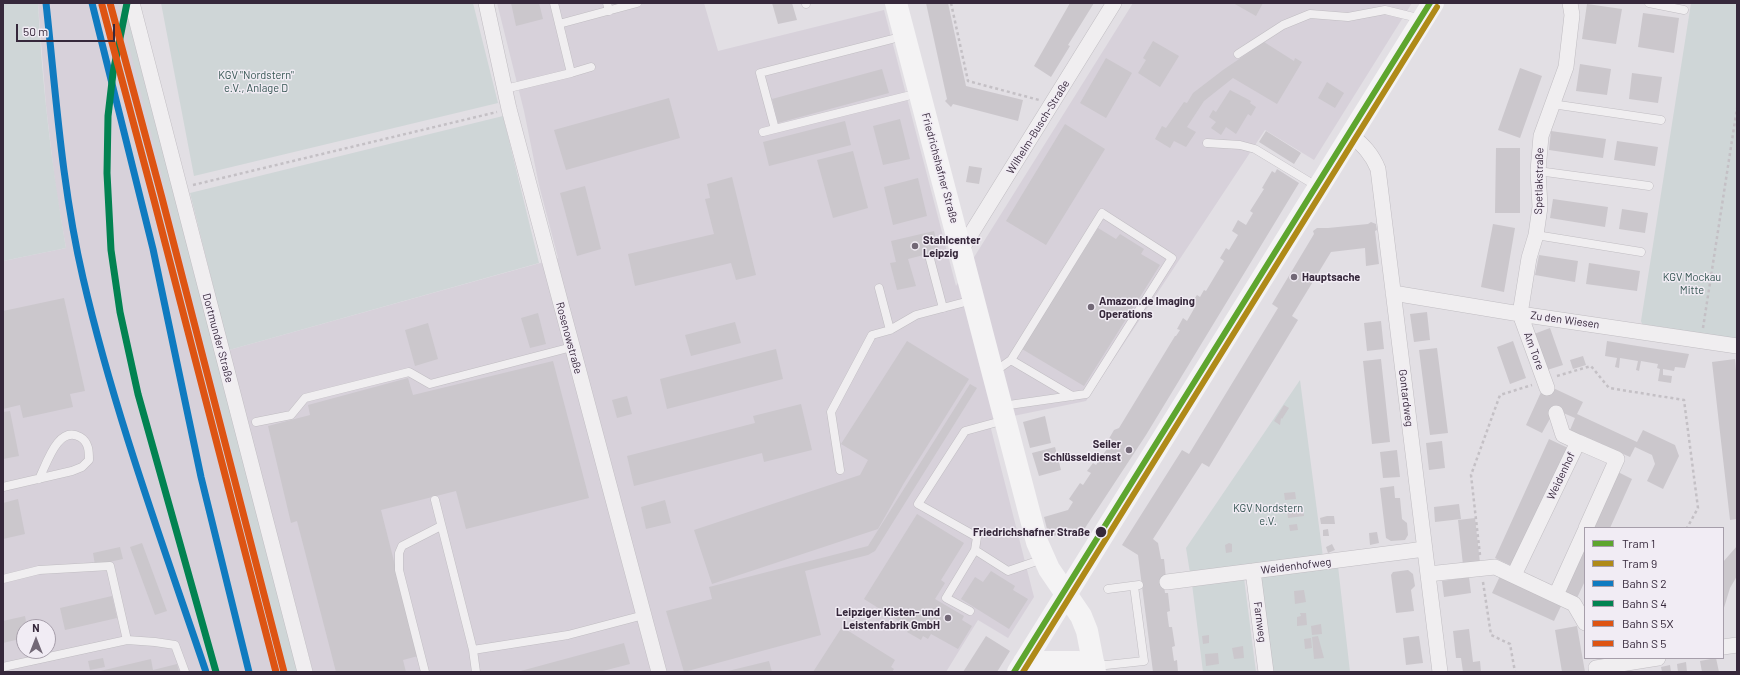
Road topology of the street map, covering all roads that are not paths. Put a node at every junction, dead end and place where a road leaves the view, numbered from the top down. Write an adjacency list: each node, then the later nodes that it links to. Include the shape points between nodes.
1 (486, 3): 17 (street, Rosenowstraße)
2 (554, 3): 12 (lane)
3 (637, 3): 9 (lane)
4 (896, 3): 13 (main road, Friedrichshafner Straße)
5 (1114, 3): 29 (street, Wilhelm-Busch-Straße)
6 (1570, 3): 19 (street, Spetlakstraße, via 1572,15 1566,67)
7 (1649, 3): 10 (lane)
8 (134, 7): 79 (street, Dortmunder Straße)
9 (608, 7): 12 (lane)
10 (1684, 10)
11 (1428, 11): 14 (lane, via 1385,10 1348,17 1310,14 1283,25); 23 (main road)
12 (559, 24): 16 (lane)
13 (905, 36): 18 (main road, Friedrichshafner Straße); 21 (lane, via 760,73)
14 (1238, 54)
15 (591, 68): 16 (lane)
16 (571, 72): 17 (lane)
17 (505, 89): 39 (street, Rosenowstraße)
18 (920, 93): 21 (lane); 29 (main road, Friedrichshafner Straße)
19 (1552, 104): 20 (lane); 25 (street, Spetlakstraße, via 1541,136)
20 (1661, 120)
21 (775, 129): 22 (lane)
22 (763, 132)
23 (1351, 135): 27 (main road); 33 (street, Gontardweg, via 1373,157 1378,169)
24 (1207, 142): 27 (lane, via 1255,149)
25 (1538, 171): 26 (lane); 28 (street, Spetlakstraße, via 1540,207)
26 (1649, 186)
27 (1318, 187): 64 (main road)
28 (1536, 235): 30 (lane); 36 (street, Spetlakstraße, via 1529,258)
29 (961, 250): 34 (main road, Friedrichshafner Straße)
30 (1641, 252)
31 (930, 259): 35 (lane)
32 (879, 288): 37 (lane)
33 (1393, 293): 36 (street, Zu den Wiesen); 55 (street, Gontardweg)
34 (974, 300): 35 (lane); 41 (main road, Friedrichshafner Straße)
35 (943, 308): 37 (lane, via 916,315)
36 (1520, 314): 38 (street, Zu den Wiesen); 42 (street, Am Tore)
37 (890, 330): 48 (lane, via 872,335 831,412)
38 (1737, 346)
39 (572, 347): 46 (lane, via 430,384 409,372 305,398 291,415); 67 (street, Rosenowstraße)
40 (1011, 360): 41 (lane); 43 (lane); 43 (lane, via 1102,213 1172,258 1086,394)
41 (993, 372): 44 (main road, Friedrichshafner Straße)
42 (1545, 384)
43 (1072, 396): 44 (lane)
44 (1004, 413): 56 (lane, via 965,431 918,504 977,537); 57 (main road, Friedrichshafner Straße, via 1036,542)
45 (1556, 413): 47 (street, via 1564,435)
46 (256, 422)
47 (1578, 442): 53 (street, Weidenhof, via 1617,459); 60 (street, Weidenhof)
48 (840, 470)
49 (39, 478): 49 (lane, via 82,467 89,460 89,448 83,439 74,434 64,436 58,441); 50 (lane)
50 (3, 487)
51 (435, 500): 52 (lane)
52 (441, 526): 72 (lane); 80 (lane, via 402,546 399,553 399,570)
53 (1586, 527)
54 (1584, 533): 65 (street)
55 (1425, 549): 58 (street, Weidenhofweg); 59 (street, Gontardweg)
56 (975, 550): 57 (lane, via 1008,571); 66 (lane, via 946,598)
57 (1043, 559): 64 (main road, Friedrichshafner Straße)
58 (1253, 571): 62 (street, Weidenhofweg); 83 (street, Farnweg)
59 (1428, 574): 60 (street, via 1495,567); 84 (street, Gontardweg)
60 (1514, 575): 65 (street)
61 (3, 579): 69 (lane, via 39,570 110,566)
62 (1166, 582)
63 (1108, 589): 77 (lane, via 1137,586 1144,661)
64 (1066, 593): 75 (main road); 77 (main road, Friedrichshafner Straße, via 1081,616 1087,631)
65 (1556, 595): 68 (street, via 1574,604)
66 (970, 611)
67 (644, 615): 72 (lane, via 568,635); 82 (street, Rosenowstraße)
68 (1584, 621)
69 (126, 640): 76 (lane); 78 (lane, via 175,645)
70 (1737, 645): 71 (street)
71 (1724, 647)
72 (473, 650): 81 (lane)
73 (1650, 659): 74 (street)
74 (1596, 666)
75 (1021, 667): 77 (main road, via 1077,662)
76 (3, 668)
77 (1095, 668)
78 (185, 672)
79 (305, 672)
80 (425, 672)
81 (476, 672)
82 (659, 672)
83 (1266, 672)
84 (1440, 672)

